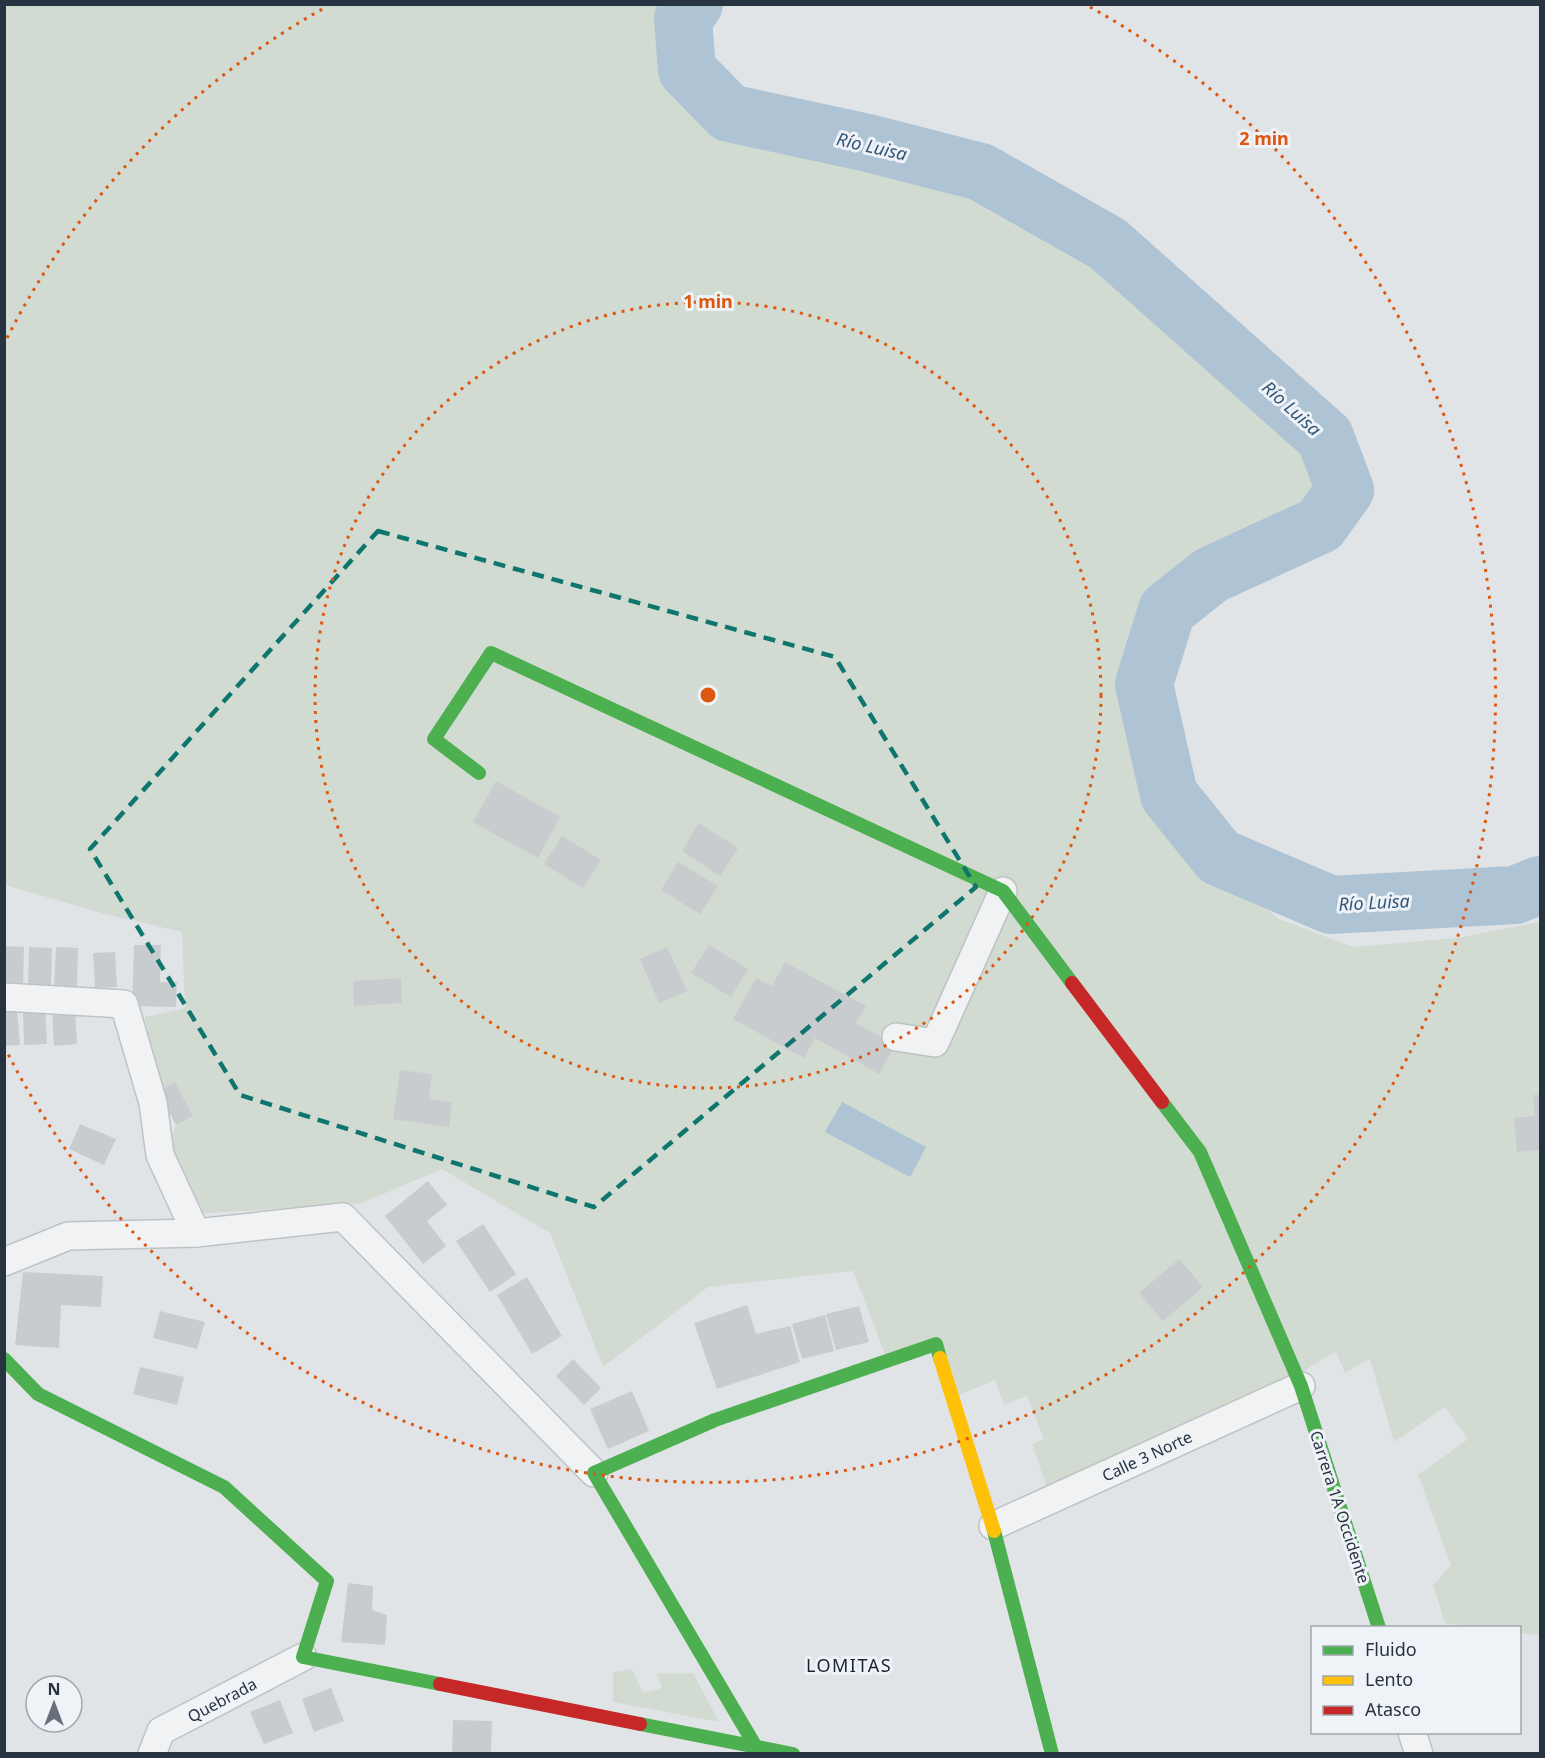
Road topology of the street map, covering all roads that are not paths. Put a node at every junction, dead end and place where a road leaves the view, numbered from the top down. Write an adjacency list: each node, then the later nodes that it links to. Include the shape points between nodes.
1 (479, 773): 2 (street, via 434,739 491,653)
2 (1003, 891): 4 (street, via 935,1042); 8 (street, Carrera 1A Occidente, via 1200,1152)
3 (4, 997): 5 (street, via 124,1004 153,1103 160,1155)
4 (896, 1036)
5 (196, 1233): 6 (street, via 68,1236); 9 (street, via 343,1217)
6 (4, 1262)
7 (4, 1359): 12 (street, via 38,1394 224,1487 327,1581)
8 (1301, 1386): 10 (street, Calle 3 Norte); 11 (street, Carrera 1A Occidente)
9 (594, 1473): 10 (street, via 716,1420 936,1344); 14 (street)
10 (993, 1526): 17 (street)
11 (1377, 1626)
12 (303, 1657): 14 (street); 15 (street, Quebrada, via 161,1731)
13 (1413, 1734): 18 (street)
14 (756, 1747): 16 (street)
15 (152, 1754)
16 (793, 1754)
17 (1052, 1754)
18 (1419, 1754)

